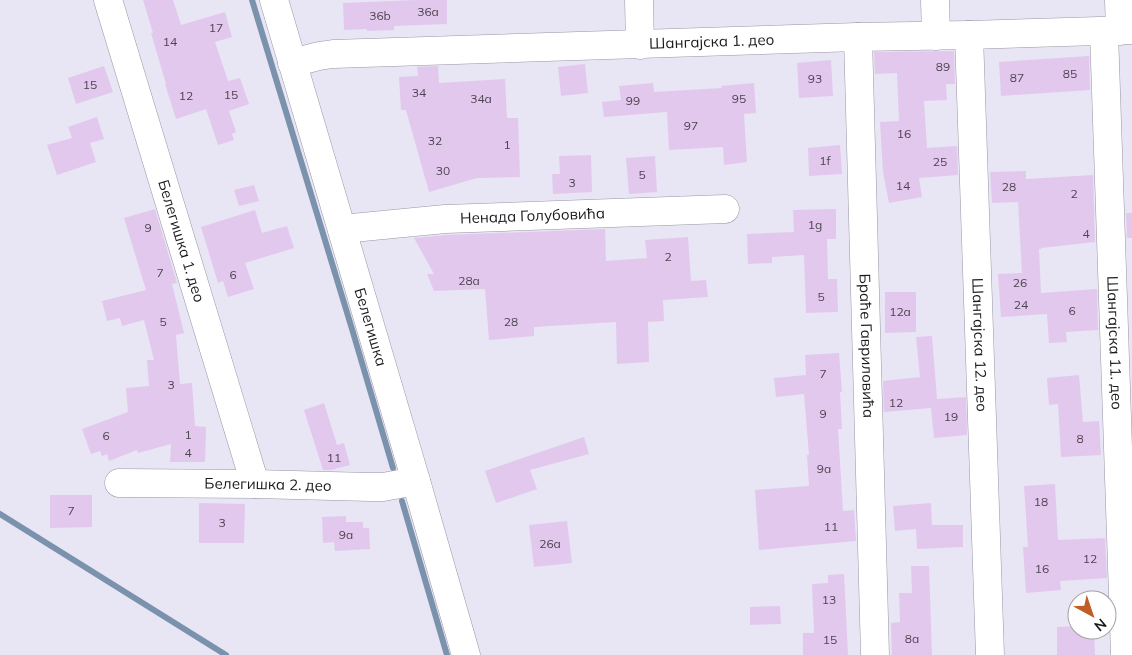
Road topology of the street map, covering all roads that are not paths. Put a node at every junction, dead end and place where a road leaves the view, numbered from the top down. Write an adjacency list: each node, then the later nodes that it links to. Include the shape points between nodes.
1 (108, 0): 16 (street, Белегишка 1. део)
2 (274, 0): 11 (street, Белегишка)
3 (638, 0): 10 (street)
4 (935, 0): 8 (street)
5 (1119, 0): 6 (street, Шангајска 11. део)
6 (1119, 31): 7 (street, Шангајска 1. део); 20 (street, Шангајска 11. део)
7 (969, 35): 8 (street, Шангајска 1. део); 19 (street, Шангајска 12. део)
8 (936, 36): 9 (street, Шангајска 1. део)
9 (858, 37): 10 (street, Шангајска 1. део); 18 (street, Браће Гавриловића)
10 (640, 45): 11 (street, Шангајска 1. део, via 333,54)
11 (292, 63): 13 (street, Белегишка)
12 (725, 209): 13 (street, Ненада Голубовића, via 405,222)
13 (342, 229): 14 (street, Белегишка)
14 (416, 481): 16 (street, Белегишка 2. део, via 370,488); 17 (street, Белегишка)
15 (119, 483): 16 (street, Белегишка 2. део)
16 (255, 484)
17 (466, 655)
18 (875, 655)
19 (990, 655)
20 (1125, 655)

